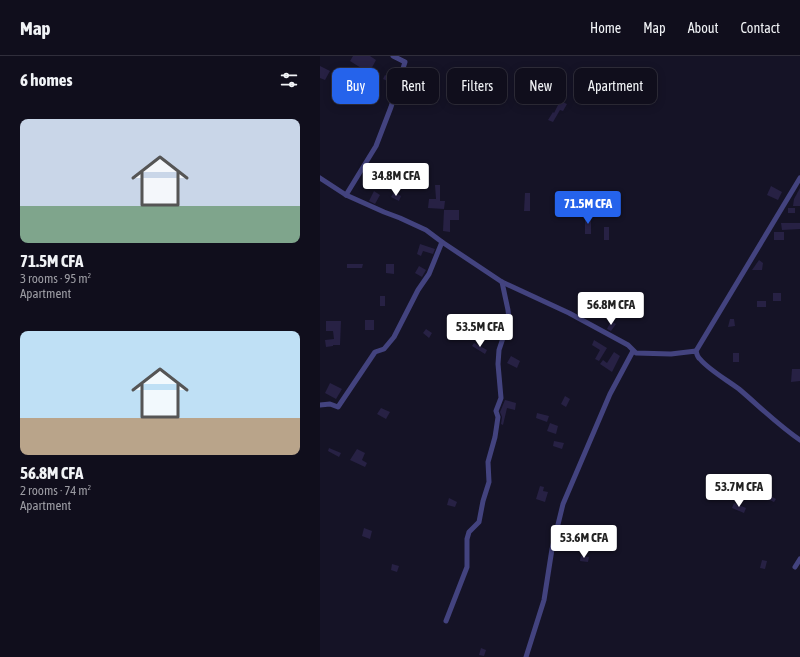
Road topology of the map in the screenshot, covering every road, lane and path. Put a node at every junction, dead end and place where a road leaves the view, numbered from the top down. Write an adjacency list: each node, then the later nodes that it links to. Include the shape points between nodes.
1 (393, 56): 4 (street, via 405,62 391,107 376,146)
2 (320, 178): 4 (street)
3 (800, 178): 8 (street)
4 (346, 195): 5 (street, via 426,230)
5 (442, 242): 6 (street); 9 (street, via 429,274 394,337 384,349 375,352 338,407 330,404)
6 (502, 282): 7 (street, via 569,313 628,345); 13 (street, via 508,320 499,350 501,398 496,411 498,417 495,437 488,462 488,482 480,522 469,532 467,539 467,567)
7 (633, 351): 8 (street, via 641,354); 14 (street, via 610,394 563,504 552,549 544,600)
8 (696, 351): 10 (street, via 698,358 705,365 723,376 782,428)
9 (320, 405)
10 (800, 440)
11 (800, 559): 12 (street)
12 (795, 567)
13 (446, 621)
14 (526, 657)

